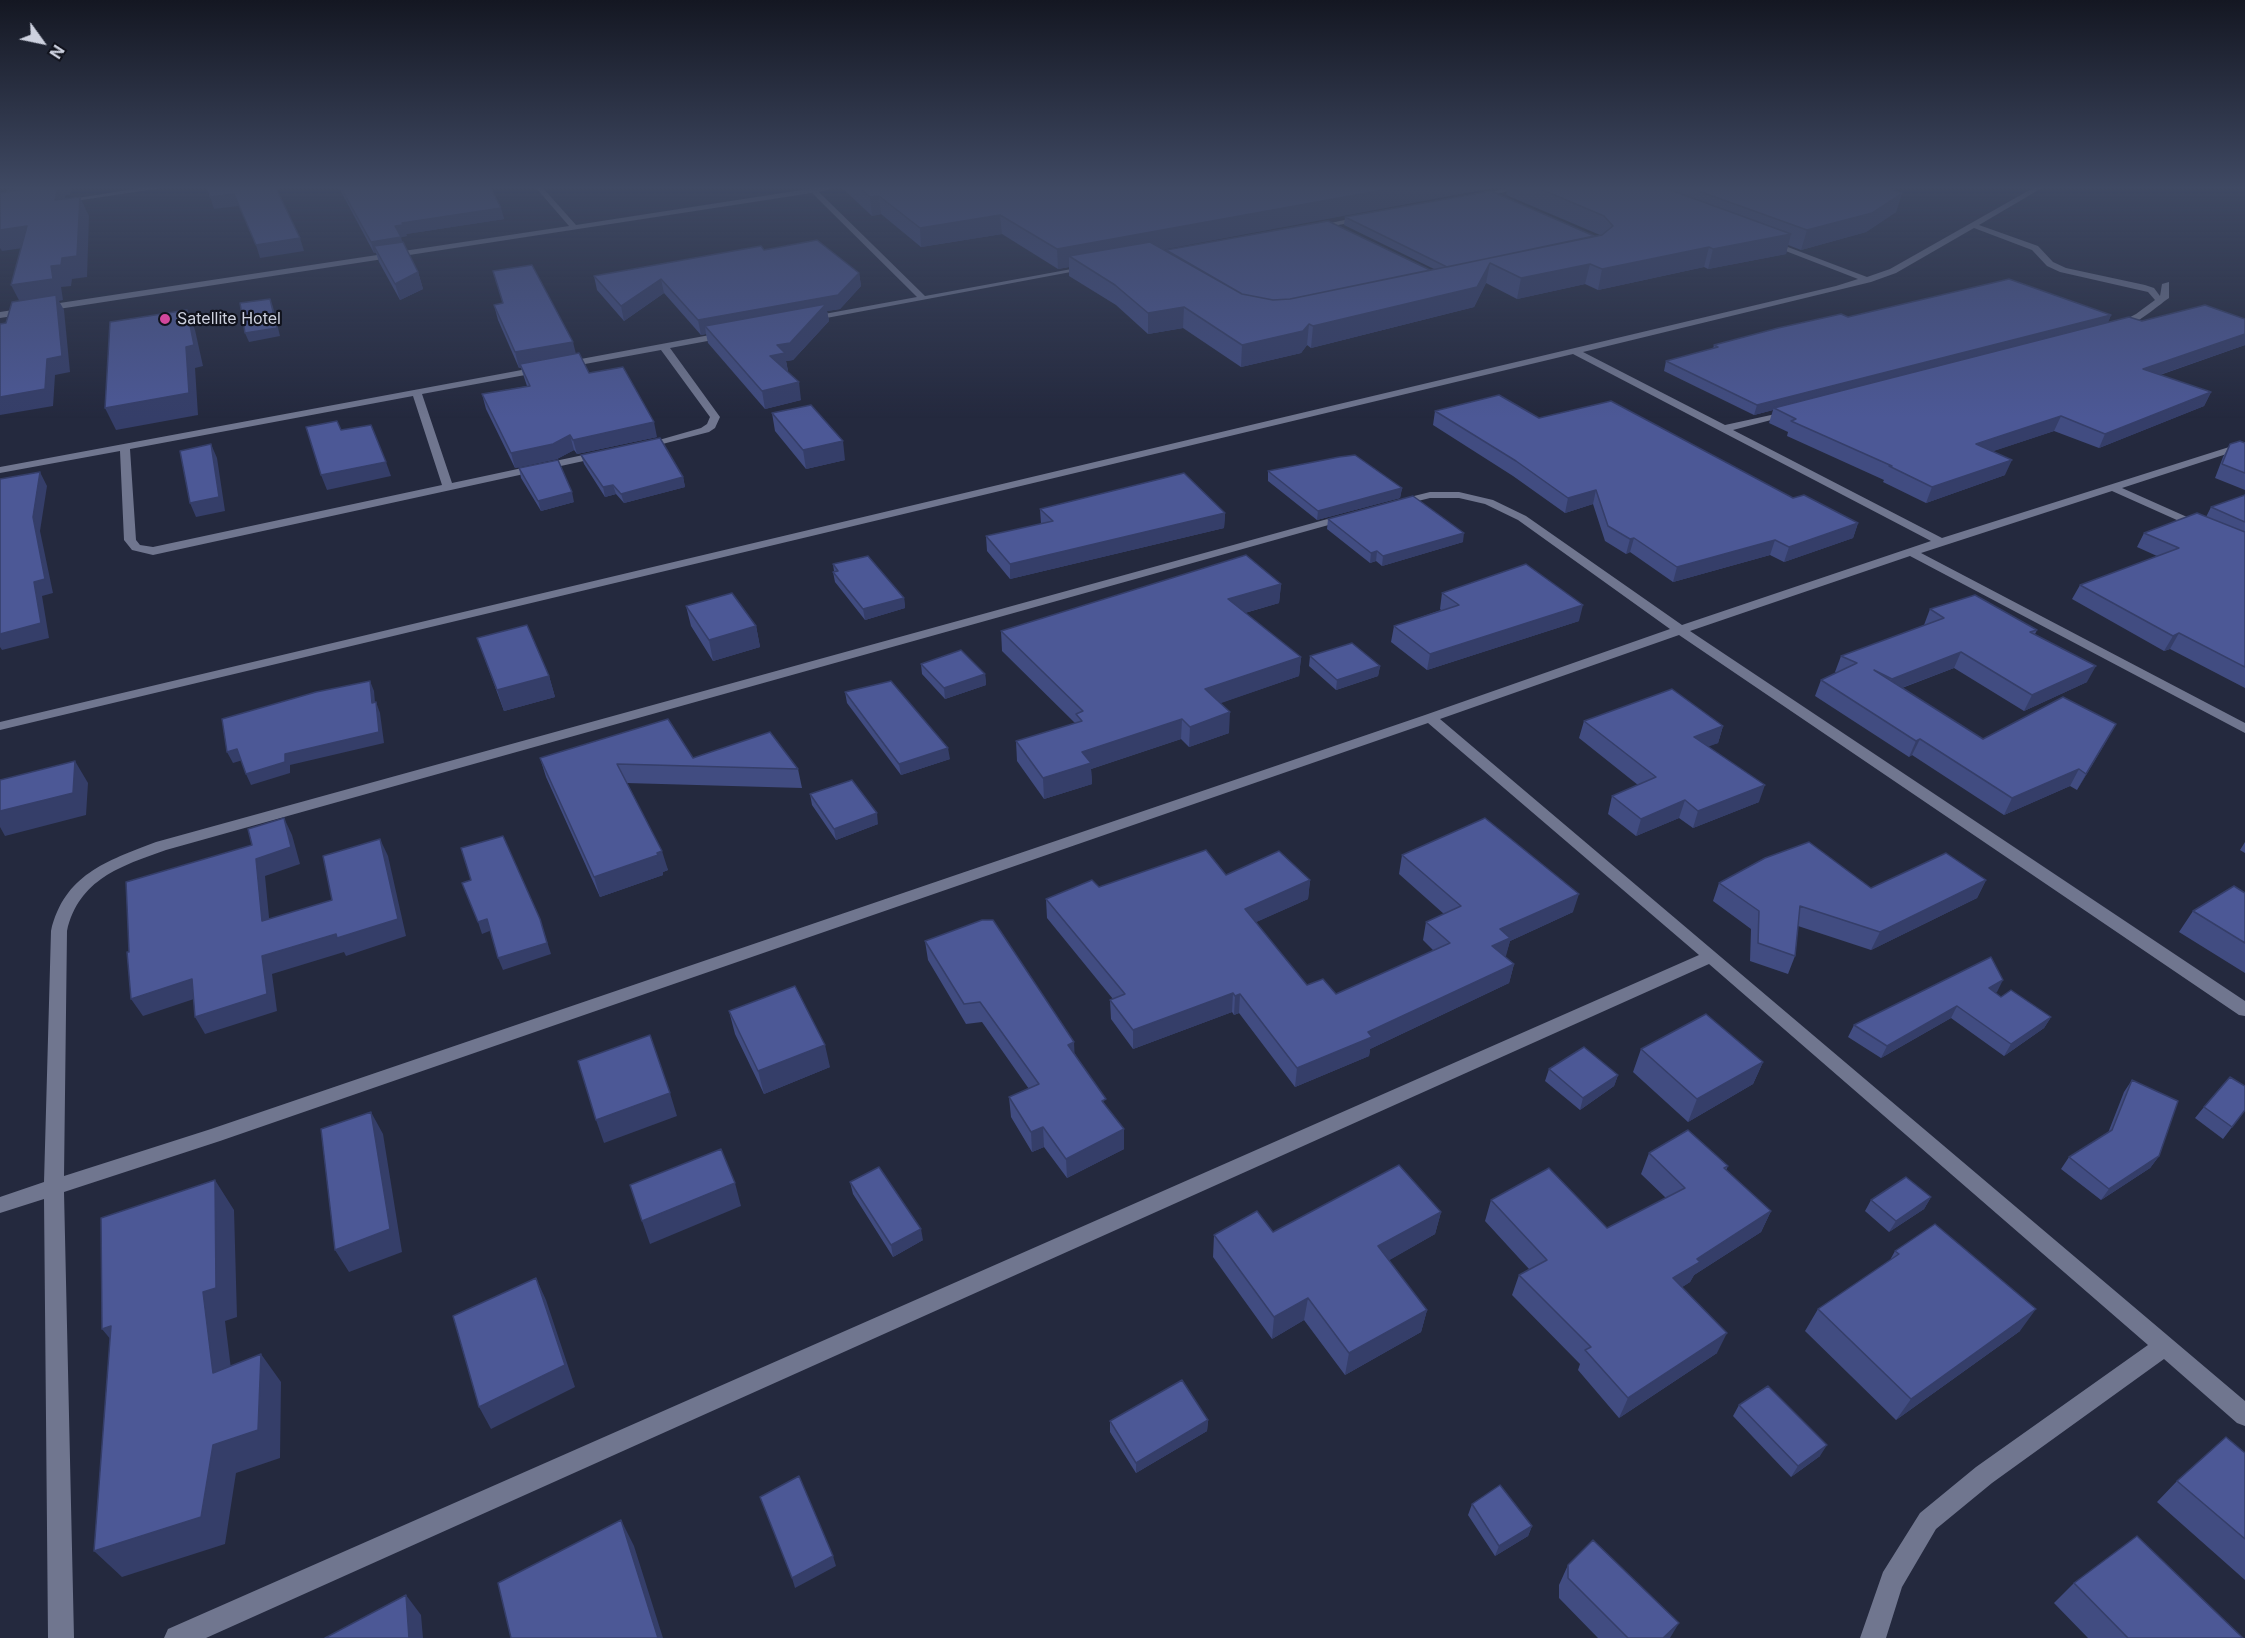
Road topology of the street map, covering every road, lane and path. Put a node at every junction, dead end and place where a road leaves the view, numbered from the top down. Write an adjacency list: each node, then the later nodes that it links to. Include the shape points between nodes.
1 (330, 264): 11 (street)
2 (889, 264): 9 (street)
3 (1828, 264): 7 (street)
4 (1904, 264): 7 (street)
5 (2051, 264): 10 (street, via 2083,276 2151,290)
6 (1094, 267): 9 (street)
7 (1868, 279): 16 (street)
8 (2166, 284): 10 (street, via 2166,296)
9 (923, 298): 12 (street)
10 (2160, 301): 13 (street)
11 (0, 315)
12 (793, 323)
13 (2110, 330)
14 (734, 334): 15 (street)
15 (663, 347): 17 (street); 22 (street, via 714,413 714,421 695,434)
16 (1572, 350): 19 (street); 34 (street)
17 (417, 393): 21 (street); 25 (street)
18 (1804, 408): 19 (street)
19 (1723, 429): 30 (street)
20 (2245, 445): 26 (street)
21 (125, 447): 24 (street); 25 (street, via 130,540 136,548 147,550 172,549)
22 (633, 448)
23 (610, 453): 25 (street)
24 (0, 470)
25 (448, 488)
26 (2114, 488): 29 (street); 30 (street)
27 (1383, 507): 32 (street, via 1445,494 1489,502 1522,518)
28 (1360, 514): 38 (street, via 161,846 110,867 75,891 60,918)
29 (2212, 532)
30 (1941, 542): 31 (street)
31 (1911, 552): 32 (street); 35 (street)
32 (1680, 630): 33 (street); 37 (street)
33 (1430, 718): 36 (street); 38 (street, via 235,1129)
34 (0, 726)
35 (2245, 729)
36 (1711, 956): 40 (street); 43 (street)
37 (2245, 1010)
38 (54, 1187): 39 (street); 42 (street)
39 (0, 1205)
40 (2164, 1346): 41 (street); 44 (street, via 1984,1475 1928,1521 1892,1581)
41 (2245, 1415)
42 (61, 1638)
43 (177, 1638)
44 (1873, 1638)

